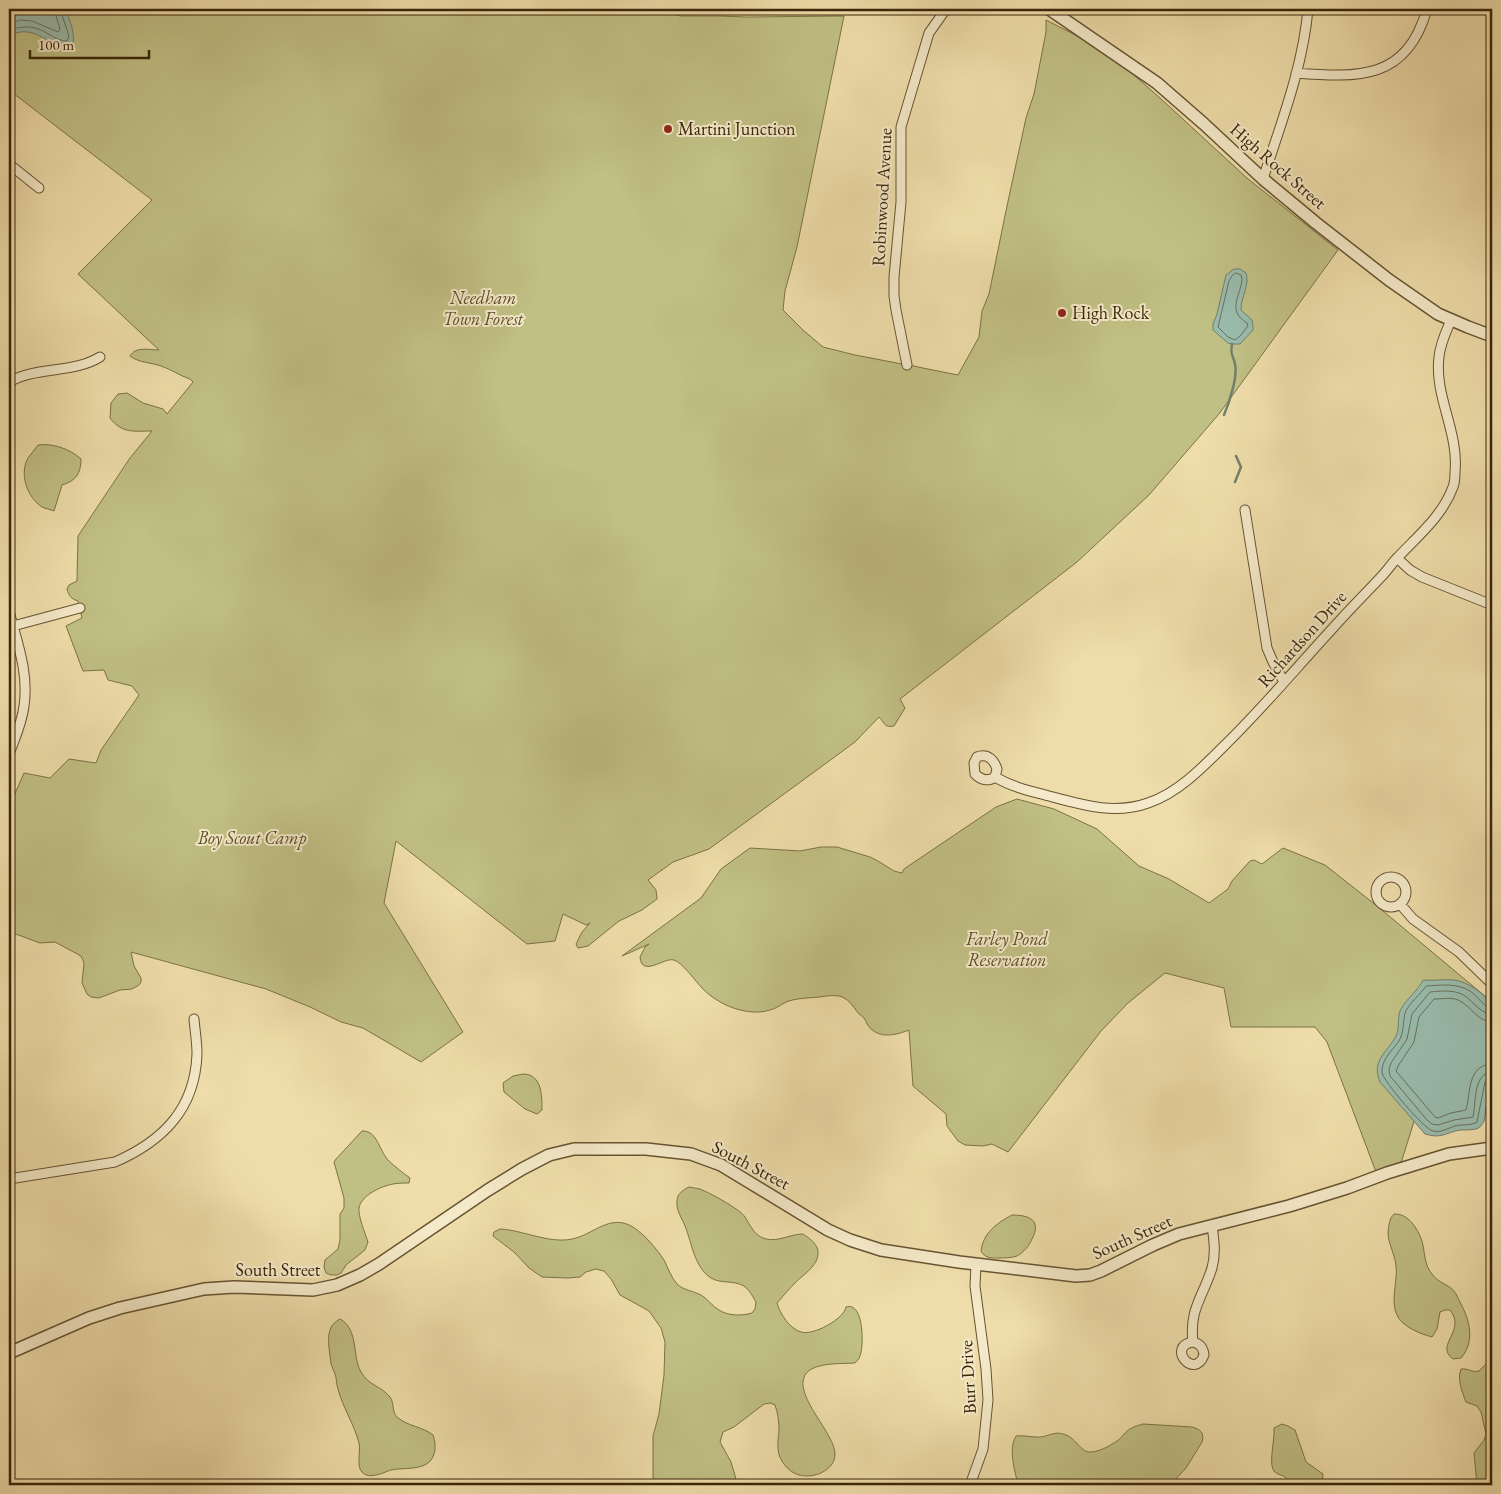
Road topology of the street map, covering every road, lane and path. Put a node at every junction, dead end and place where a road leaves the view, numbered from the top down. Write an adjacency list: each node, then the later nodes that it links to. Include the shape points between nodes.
1 (946, 9): 12 (street, Robinwood Avenue, via 927,38 901,127 901,202 894,287)
2 (1049, 9): 7 (street, High Rock Street, via 1157,83)
3 (1308, 9): 5 (street)
4 (1427, 9): 5 (street, via 1410,47 1378,69 1344,75)
5 (1296, 73): 7 (street)
6 (9, 164): 8 (street)
7 (1263, 179): 9 (street, High Rock Street, via 1376,270)
8 (39, 188)
9 (1451, 320): 10 (street, High Rock Street); 15 (street, Richardson Drive, via 1439,357 1439,375 1456,446 1454,486 1430,524)
10 (1492, 336)
11 (100, 357): 13 (street, via 83,365 37,372)
12 (907, 364)
13 (9, 382)
14 (1245, 510): 20 (street, via 1267,648)
15 (1397, 558): 16 (street, via 1422,577); 20 (street, Richardson Drive)
16 (1492, 605)
17 (80, 608): 19 (street)
18 (9, 611): 19 (street)
19 (13, 626): 21 (street, via 24,669 25,696 21,721)
20 (1284, 682): 22 (street, Richardson Drive, via 1204,766 1179,786 1149,803 1119,809 1096,808 1013,786)
21 (9, 754)
22 (995, 777)
23 (1400, 904): 24 (street, via 1413,919 1459,952)
24 (1492, 984)
25 (194, 1019): 27 (street, via 197,1054 193,1083 179,1114 164,1132 148,1145 115,1162)
26 (1492, 1148): 28 (street, South Street, via 1449,1154 1306,1201)
27 (9, 1179)
28 (1212, 1226): 29 (street, South Street, via 1179,1234 1090,1274 1070,1276); 30 (street, via 1214,1259 1194,1312)
29 (976, 1265): 31 (street, South Street, via 881,1250 850,1240 721,1165 691,1154 646,1149 574,1149 549,1154 522,1169 379,1264 337,1285 312,1290 234,1286 204,1289 112,1310); 32 (street, Burr Drive, via 975,1286 988,1400 983,1449)
30 (1193, 1342)
31 (9, 1353)
32 (970, 1485)

